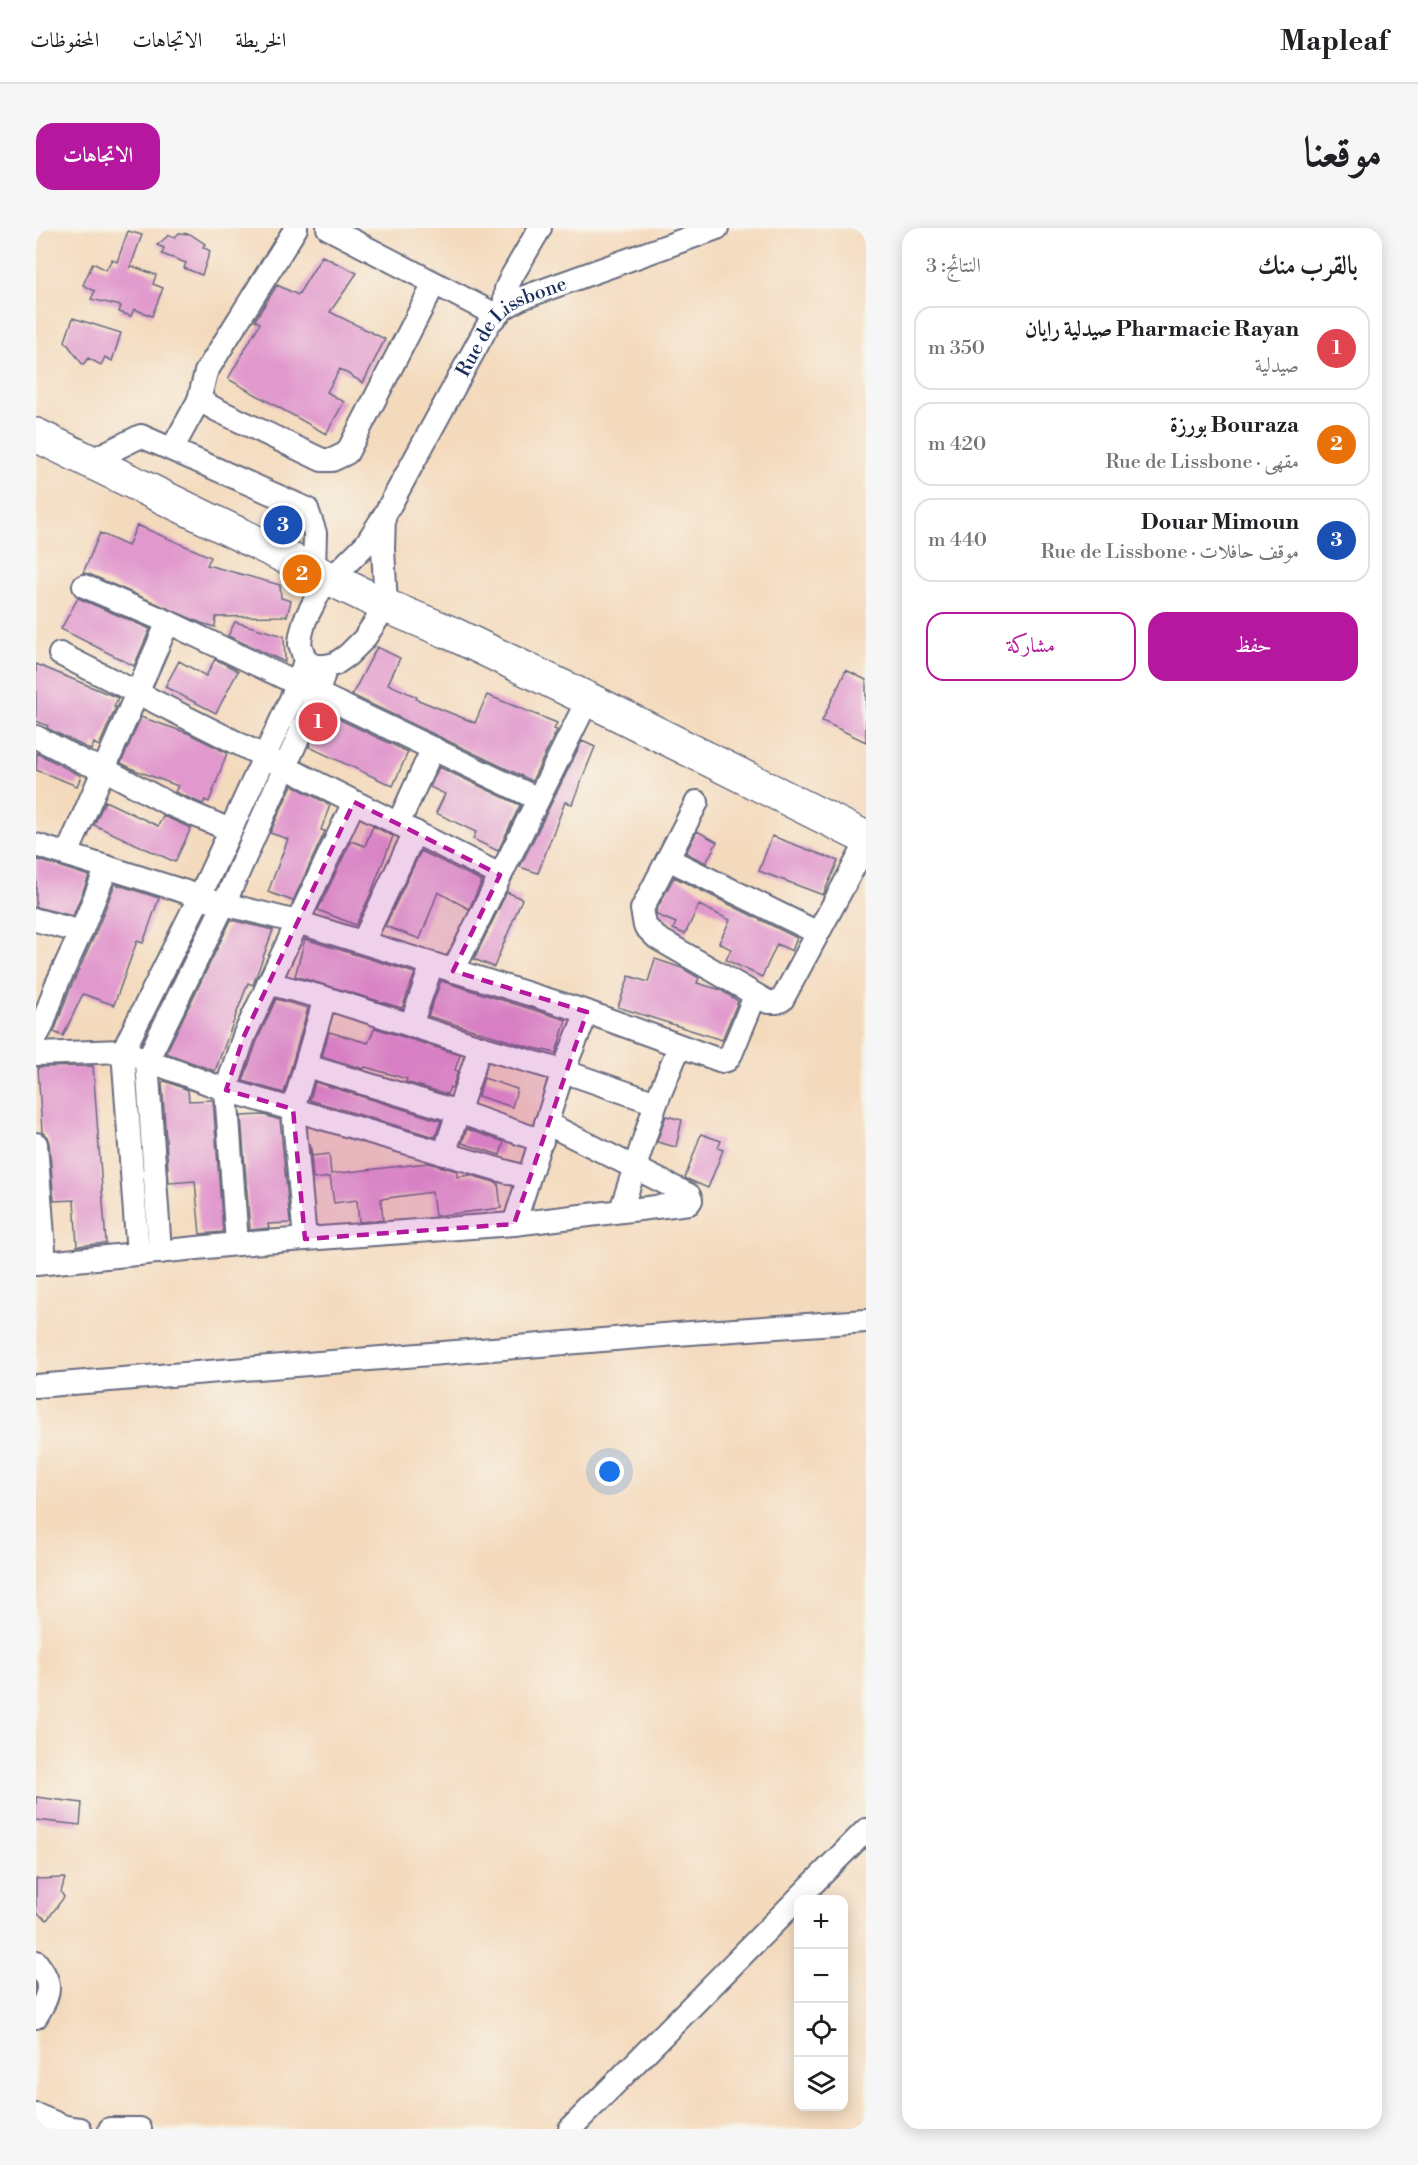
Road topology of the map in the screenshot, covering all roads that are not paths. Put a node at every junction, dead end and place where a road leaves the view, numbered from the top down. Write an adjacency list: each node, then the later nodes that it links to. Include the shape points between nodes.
1 (296, 228): 7 (street, via 206,372)
2 (328, 228): 5 (street)
3 (540, 228): 6 (street, via 512,276)
4 (717, 228): 6 (street, Rue de Lissbone, via 519,299)
5 (431, 290): 6 (street); 7 (street, via 347,453 322,460)
6 (495, 316): 11 (street, Rue de Lissbone)
7 (199, 400): 9 (street)
8 (36, 435): 10 (highway)
9 (172, 449): 10 (street, via 141,435); 12 (street, via 307,508)
10 (90, 461): 12 (highway)
11 (384, 516): 12 (street, Rue de Lissbone, via 366,544 340,570); 14 (street)
12 (321, 574): 14 (highway); 17 (street, via 301,635 301,651)
13 (84, 586): 15 (street)
14 (386, 606): 17 (street, via 364,639 335,664); 20 (highway)
15 (168, 622): 18 (street); 19 (street)
16 (60, 654): 19 (street)
17 (315, 663): 18 (street)
18 (308, 688): 22 (street); 23 (street); 24 (street)
19 (137, 693): 23 (street); 25 (street)
20 (588, 699): 26 (street); 31 (highway)
21 (36, 737): 25 (street)
22 (433, 748): 26 (street); 29 (street)
23 (264, 757): 24 (street); 30 (street)
24 (285, 767): 27 (street); 38 (street)
25 (104, 769): 30 (street, via 169,804); 33 (street)
26 (538, 799): 36 (street)
27 (354, 802): 29 (street); 40 (street)
28 (698, 802): 34 (street)
29 (406, 828): 36 (street); 43 (street)
30 (230, 830): 37 (street)
31 (863, 836): 42 (street)
32 (36, 845): 33 (street)
33 (67, 854): 35 (street)
34 (668, 860): 42 (street); 47 (street, via 642,909 645,926 657,938)
35 (107, 867): 37 (street); 41 (street)
36 (500, 875): 45 (street)
37 (200, 896): 38 (street); 54 (street)
38 (224, 904): 40 (street); 56 (street)
39 (36, 920): 41 (street)
40 (297, 922): 43 (street); 46 (street)
41 (81, 932): 51 (street)
42 (818, 933): 47 (street, via 782,1000 768,1002)
43 (363, 942): 44 (street)
44 (432, 964): 45 (street); 50 (street)
45 (453, 971): 49 (street)
46 (268, 983): 48 (street); 59 (street)
47 (755, 996): 53 (street, via 727,1060)
48 (325, 998): 50 (street); 57 (street)
49 (587, 1012): 53 (street); 58 (street)
50 (411, 1025): 52 (street)
51 (36, 1037)
52 (480, 1047): 58 (street); 62 (street)
53 (678, 1047): 60 (street)
54 (123, 1051): 55 (street); 56 (street); 72 (street)
55 (36, 1054)
56 (147, 1061): 59 (street); 72 (street)
57 (307, 1066): 61 (street); 62 (street)
58 (563, 1071): 60 (street); 63 (street)
59 (226, 1090): 61 (street); 71 (street)
60 (656, 1104): 66 (street)
61 (293, 1109): 65 (street); 70 (street)
62 (459, 1112): 63 (street); 65 (street)
63 (544, 1132): 66 (street); 67 (street)
64 (36, 1144): 73 (street)
65 (444, 1154): 67 (street)
66 (634, 1168): 68 (street); 68 (street, via 689,1195 691,1200)
67 (528, 1178): 69 (street)
68 (621, 1210): 69 (street)
69 (514, 1224): 70 (street)
70 (305, 1239): 71 (street)
71 (237, 1244): 72 (street)
72 (149, 1253): 73 (street)
73 (40, 1264)
74 (866, 1321): 75 (street)
75 (36, 1386)
76 (866, 1830): 83 (street)
77 (36, 1962): 78 (street, via 49,1984 46,2001)
78 (36, 2017)
79 (36, 2115): 80 (street)
80 (80, 2129)
81 (110, 2129): 82 (street)
82 (140, 2129)
83 (570, 2129)

